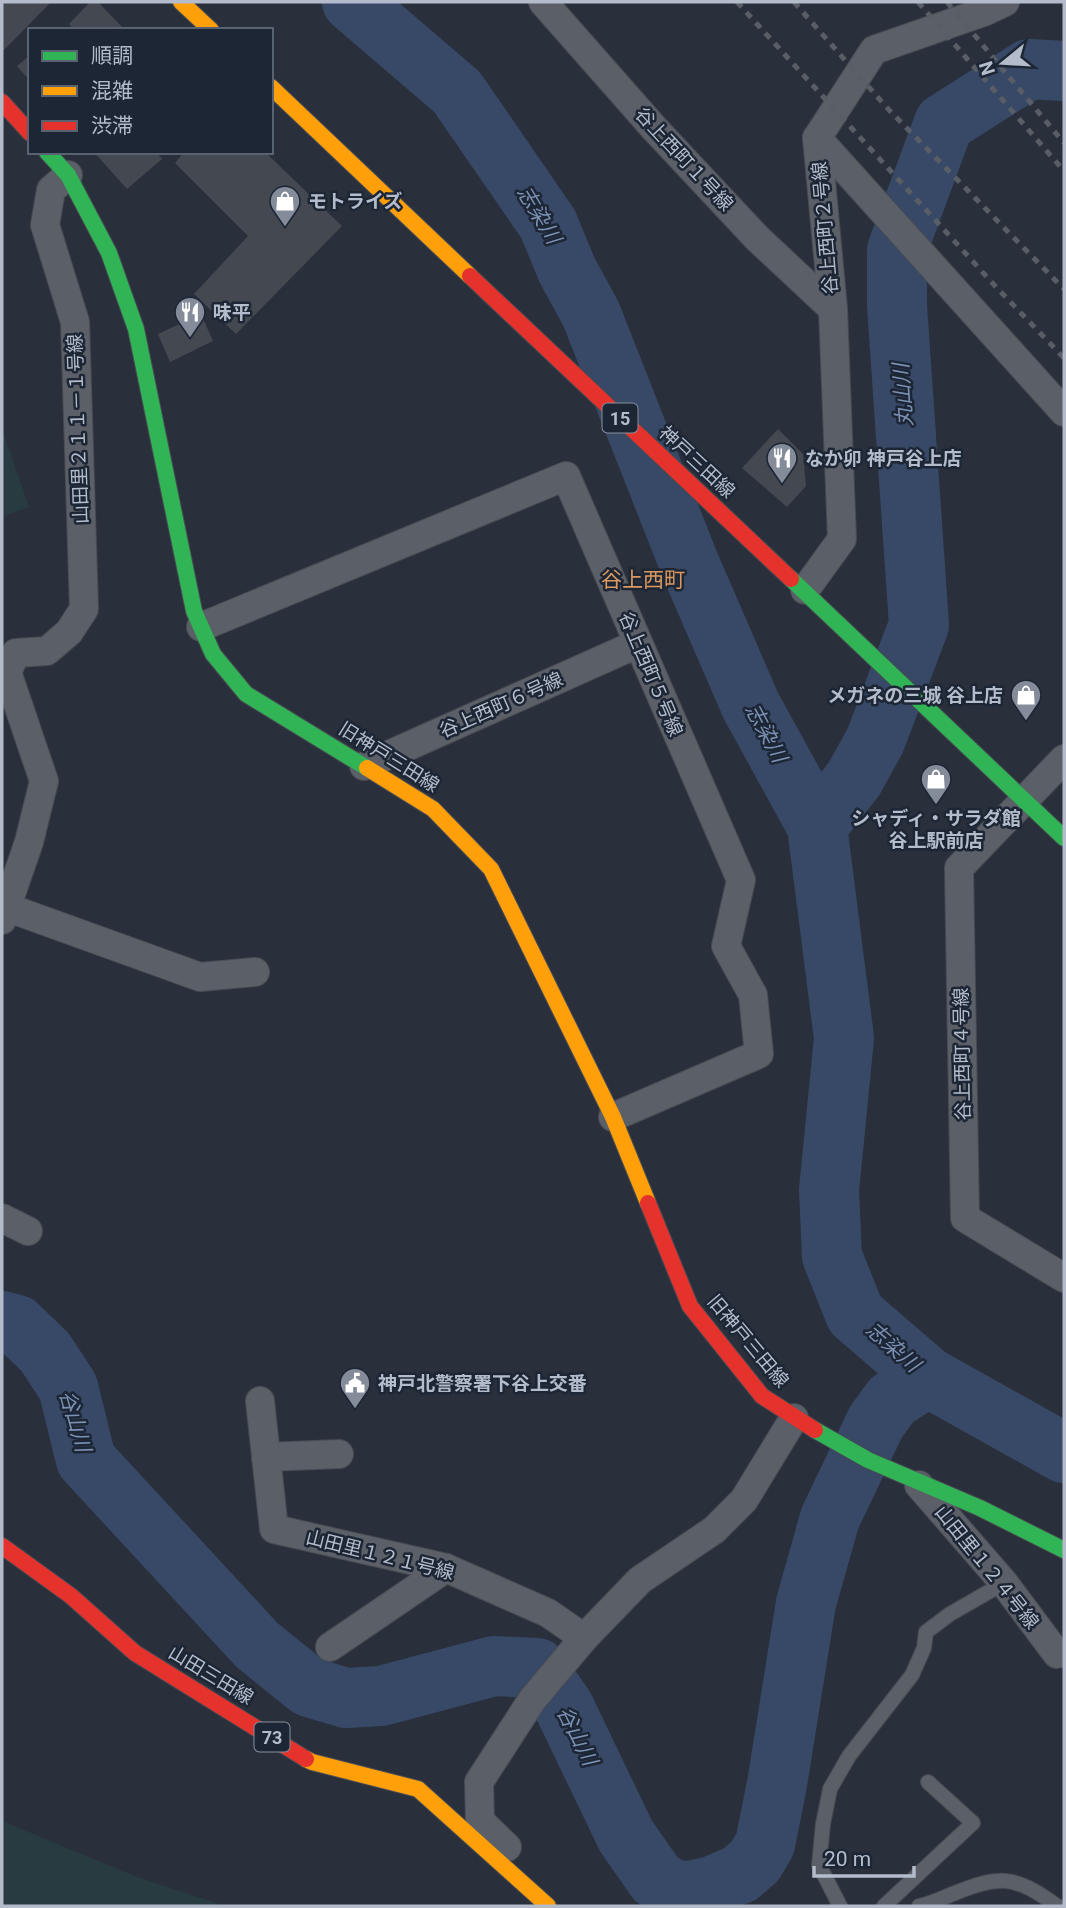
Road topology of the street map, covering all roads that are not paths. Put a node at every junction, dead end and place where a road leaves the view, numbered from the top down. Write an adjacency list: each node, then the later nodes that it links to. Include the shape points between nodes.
1 (181, 2): 4 (street)
2 (543, 2): 11 (street, 谷上西町１号線, via 757,238)
3 (1005, 2): 8 (street, via 874,50)
4 (209, 28)
5 (273, 89): 13 (street, 神戸三田線 / 15)
6 (2, 102): 7 (street)
7 (28, 131)
8 (817, 138): 11 (street, 谷上西町２号線); 12 (street, 谷上西町２号線)
9 (49, 154): 10 (street, 旧神戸三田線)
10 (68, 175): 14 (street, 旧神戸三田線, via 109,253 136,329); 20 (street, 山田里２１１－１号線, via 51,190 45,225 75,322 84,609 69,632 47,651 16,653 7,672 44,781)
11 (833, 309): 13 (street, 谷上西町２号線, via 842,540)
12 (1064, 412)
13 (804, 590): 18 (street, 神戸三田線 / 15)
14 (201, 627): 15 (street, 谷上西町５号線, via 566,476); 17 (street, 旧神戸三田線, via 213,654 246,694)
15 (637, 644): 17 (street, 谷上西町６号線); 24 (street, 谷上西町５号線, via 741,880 726,946 753,995 759,1055)
16 (1064, 759): 18 (street)
17 (364, 766): 24 (street, 旧神戸三田線, via 433,809 491,869)
18 (1026, 801): 19 (street, 神戸三田線 / 15); 27 (street, 谷上西町４号線, via 959,868 965,1218)
19 (1064, 838)
20 (29, 842): 21 (street); 22 (street)
21 (2, 855)
22 (4, 913): 23 (street, via 200,977)
23 (255, 972)
24 (613, 1117): 29 (street, 旧神戸三田線, via 690,1307 762,1396)
25 (2, 1218): 26 (street)
26 (28, 1231)
27 (1064, 1278)
28 (260, 1401): 31 (street, 山田里１２１号線)
29 (795, 1419): 32 (street, 旧神戸三田線); 37 (street, via 744,1500 714,1530 640,1580)
30 (339, 1454): 31 (street)
31 (267, 1457): 35 (street, 山田里１２１号線, via 274,1529)
32 (915, 1480): 34 (street, 旧神戸三田線); 36 (street, 山田里１２４号線)
33 (2, 1546): 41 (street, 山田三田線 / 73, via 71,1596 135,1653 312,1762 418,1789)
34 (1064, 1550)
35 (446, 1569): 37 (street, 山田里１２１号線, via 548,1613); 38 (street)
36 (1004, 1583): 39 (street, 山田里１２４号線); 43 (lane, via 926,1632 912,1675 849,1756 831,1789 819,1865)
37 (584, 1638): 41 (street, via 532,1700 479,1782 480,1821 525,1864)
38 (330, 1647)
39 (1057, 1654)
40 (928, 1782): 44 (lane, via 973,1823)
41 (514, 1876): 42 (street, 山田三田線 / 73)
42 (548, 1906)
43 (840, 1906)
44 (884, 1906)
45 (919, 1906): 46 (lane, via 980,1882 1009,1880)
46 (1057, 1906)

